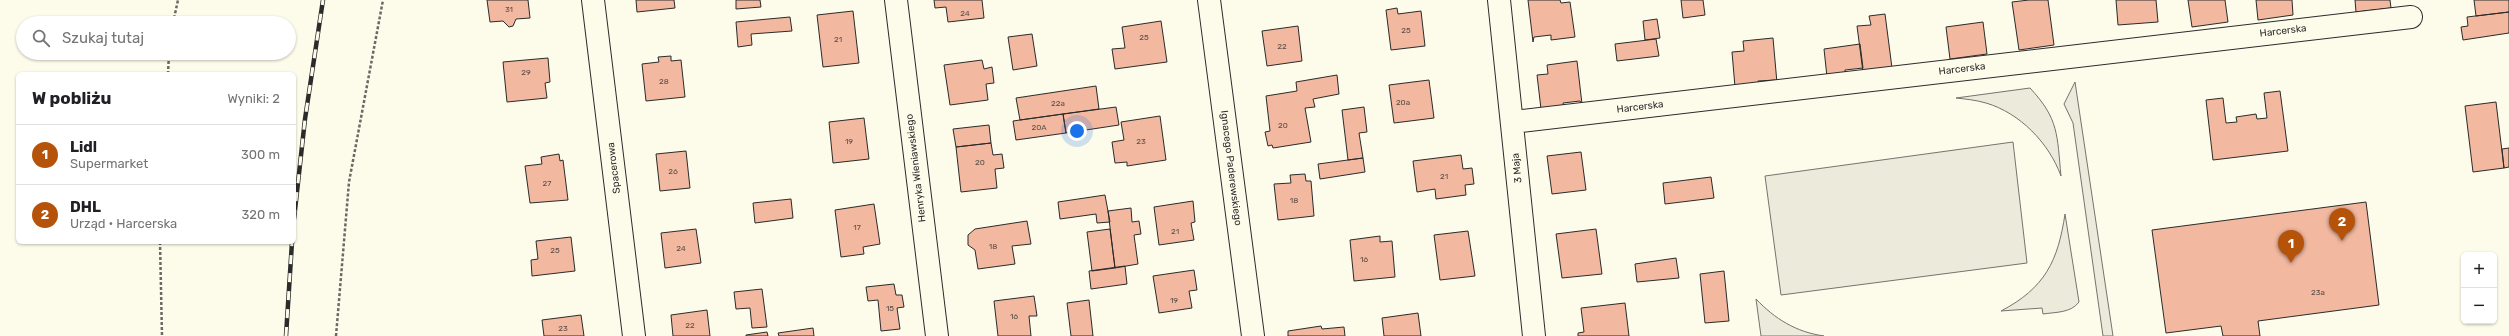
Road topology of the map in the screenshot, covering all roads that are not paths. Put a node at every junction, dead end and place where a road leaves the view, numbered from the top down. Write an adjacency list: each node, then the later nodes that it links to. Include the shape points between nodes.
1 (593, 0): 7 (street, Spacerowa)
2 (896, 0): 8 (street, Henryka Wieniawskiego)
3 (1209, 0): 9 (street, Ignacego Paderewskiego)
4 (1498, 0): 6 (street, 3 Maja)
5 (2411, 17): 6 (street, Harcerska)
6 (1513, 122): 10 (street, 3 Maja)
7 (634, 336)
8 (937, 336)
9 (1253, 336)
10 (1534, 336)

